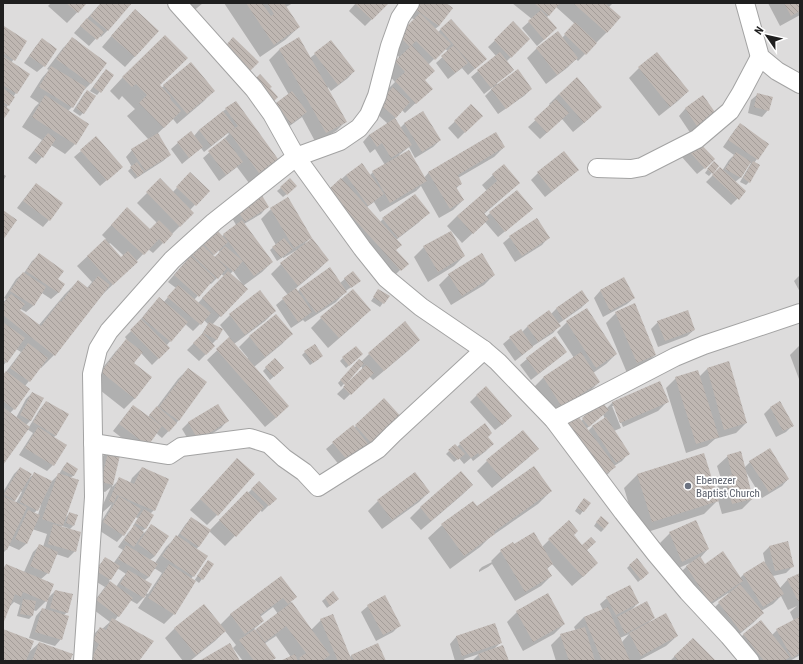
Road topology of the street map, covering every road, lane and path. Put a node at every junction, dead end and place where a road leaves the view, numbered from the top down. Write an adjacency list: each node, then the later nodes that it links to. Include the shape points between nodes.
1 (177, 3): 6 (street, via 254,89 272,114)
2 (410, 3): 6 (street, via 400,18 390,46 377,96 359,128 340,141)
3 (745, 3): 4 (street)
4 (760, 57): 5 (street, via 777,71); 7 (street, via 730,111 697,139 642,167 631,170)
5 (800, 84)
6 (296, 157): 9 (street, via 386,278 421,307); 11 (street, via 214,222 172,260 109,331 98,349 92,374)
7 (597, 168)
8 (800, 313): 10 (street, via 675,357)
9 (484, 350): 10 (street); 11 (street, via 378,449 318,487 304,472 269,444 250,438 181,447 169,455)
10 (554, 420): 13 (street, via 656,554)
11 (93, 443): 12 (street, via 94,497)
12 (82, 661)
13 (750, 661)

